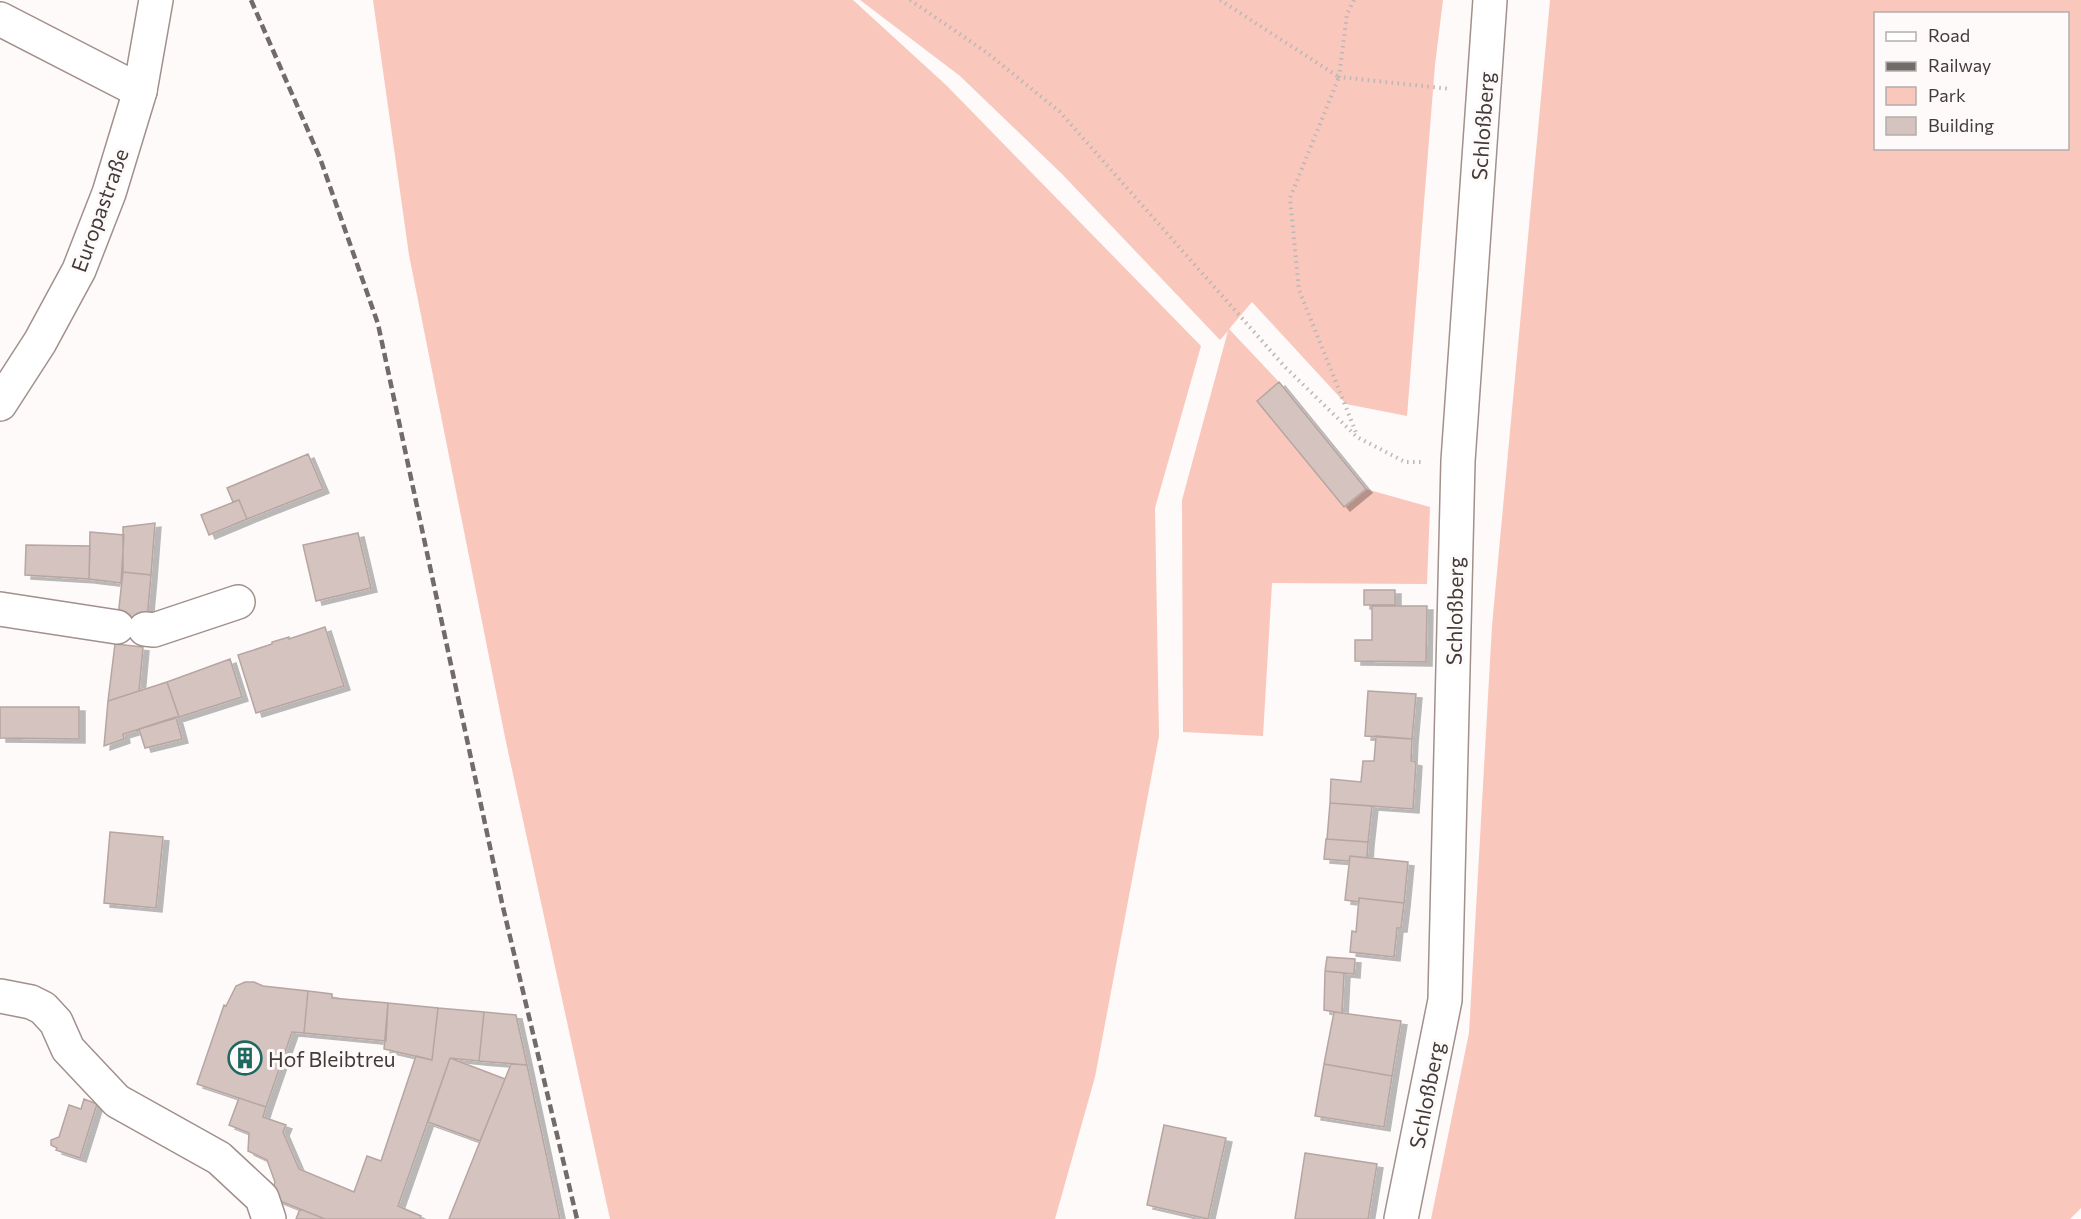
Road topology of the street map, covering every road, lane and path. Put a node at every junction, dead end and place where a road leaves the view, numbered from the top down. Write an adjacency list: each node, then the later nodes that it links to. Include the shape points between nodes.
1 (156, 0): 8 (street, Europastraße)
2 (910, 0): 11 (path, via 986,52 1060,112 1285,367)
3 (1220, 0): 7 (path)
4 (1354, 0): 7 (path, via 1347,14)
5 (1490, 0): 9 (street, Schloßberg)
6 (0, 20): 8 (street)
7 (1339, 77): 9 (path); 11 (path, via 1290,198 1299,290)
8 (140, 91): 10 (street, Europastraße, via 109,193 79,270)
9 (1484, 93): 12 (street, Schloßberg)
10 (0, 404)
11 (1357, 437): 12 (path, via 1405,462)
12 (1458, 461): 17 (street, Schloßberg, via 1445,999)
13 (238, 602): 14 (street, via 154,630)
14 (0, 609)
15 (0, 996): 16 (street, via 43,1008 56,1022 68,1049 117,1101 219,1158 262,1198)
16 (269, 1219)
17 (1401, 1219)

